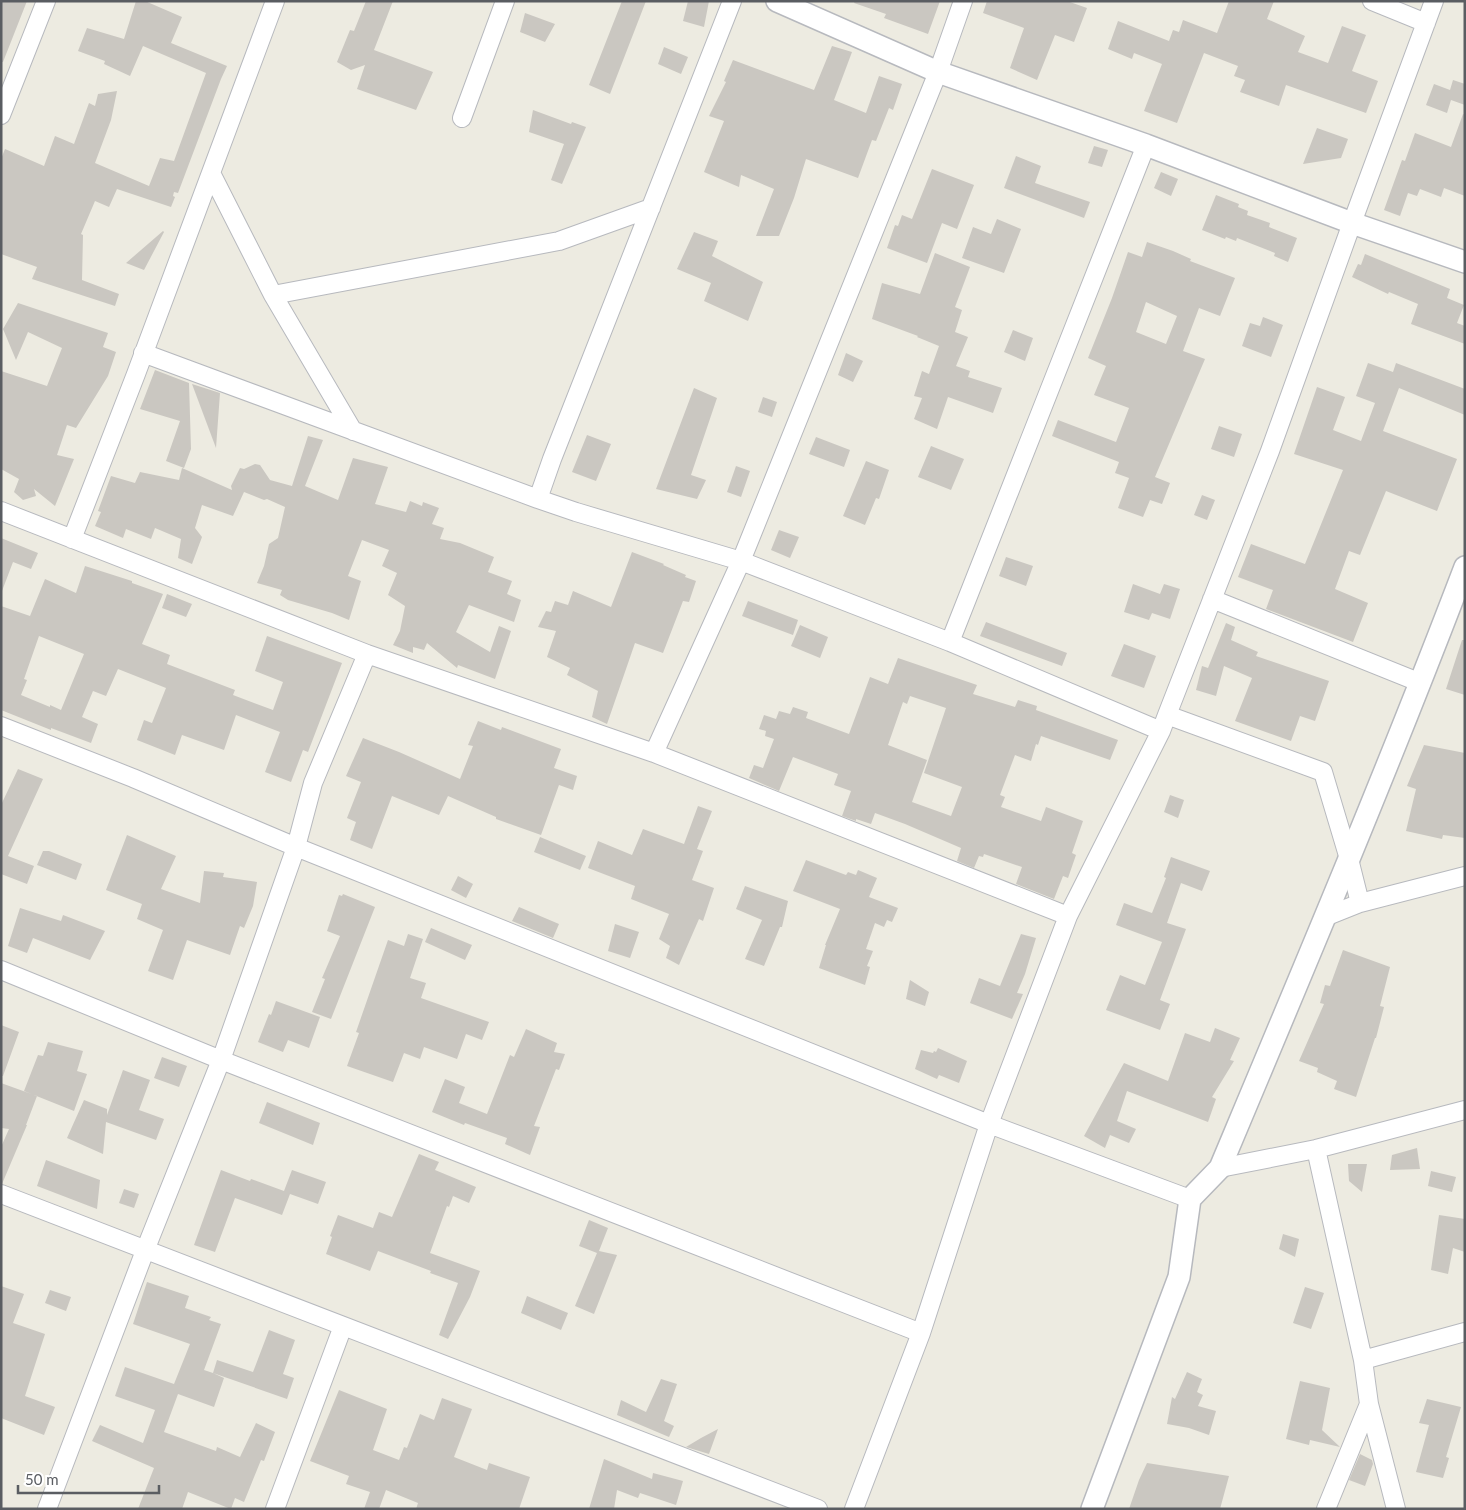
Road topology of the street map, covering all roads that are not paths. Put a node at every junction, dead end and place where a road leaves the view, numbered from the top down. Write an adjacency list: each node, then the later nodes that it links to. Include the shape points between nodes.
1 (46, 1): 11 (street)
2 (275, 1): 14 (street)
3 (505, 1): 12 (street)
4 (732, 1): 15 (street)
5 (778, 1): 10 (street)
6 (963, 1): 10 (street)
7 (1372, 1): 9 (street)
8 (1434, 1): 9 (street)
9 (1426, 23): 16 (street)
10 (938, 72): 13 (street); 24 (street)
11 (1, 116)
12 (462, 118)
13 (1146, 145): 16 (street); 27 (street)
14 (211, 173): 18 (street); 19 (street)
15 (651, 208): 18 (street, via 559,241); 21 (street)
16 (1352, 223): 17 (street); 26 (street, via 1270,451)
17 (1465, 262)
18 (273, 295): 20 (street)
19 (143, 353): 20 (street); 23 (street)
20 (353, 431): 21 (street)
21 (538, 499): 24 (street)
22 (1, 511): 23 (street)
23 (72, 539): 28 (street)
24 (741, 561): 27 (street); 33 (street)
25 (1465, 567): 29 (street)
26 (1212, 599): 29 (street); 30 (street)
27 (950, 642): 32 (street)
28 (367, 654): 33 (street); 34 (street, via 313,783)
29 (1421, 683): 35 (street)
30 (1168, 715): 32 (street); 35 (street, via 1323,772)
31 (1, 726): 34 (street)
32 (1161, 731): 38 (street)
33 (654, 754): 38 (street)
34 (296, 847): 41 (street); 43 (street)
35 (1349, 859): 37 (street); 39 (street)
36 (1465, 876): 37 (street)
37 (1360, 903): 39 (street)
38 (1068, 916): 43 (street)
39 (1325, 917): 45 (street)
40 (1, 970): 41 (street)
41 (221, 1060): 48 (street); 51 (street)
42 (1465, 1110): 44 (street)
43 (989, 1124): 47 (street); 51 (street)
44 (1316, 1149): 45 (street); 52 (street)
45 (1220, 1168): 47 (street)
46 (1, 1194): 48 (street)
47 (1190, 1199): 58 (street, via 1179,1277)
48 (146, 1248): 49 (street); 54 (street)
49 (343, 1326): 55 (street); 56 (street)
50 (1465, 1332): 52 (street)
51 (921, 1333): 57 (street)
52 (1363, 1360): 53 (street)
53 (1368, 1404): 59 (street); 60 (street)
54 (47, 1509)
55 (275, 1509)
56 (818, 1509)
57 (854, 1509)
58 (1092, 1509)
59 (1326, 1509)
60 (1396, 1509)

